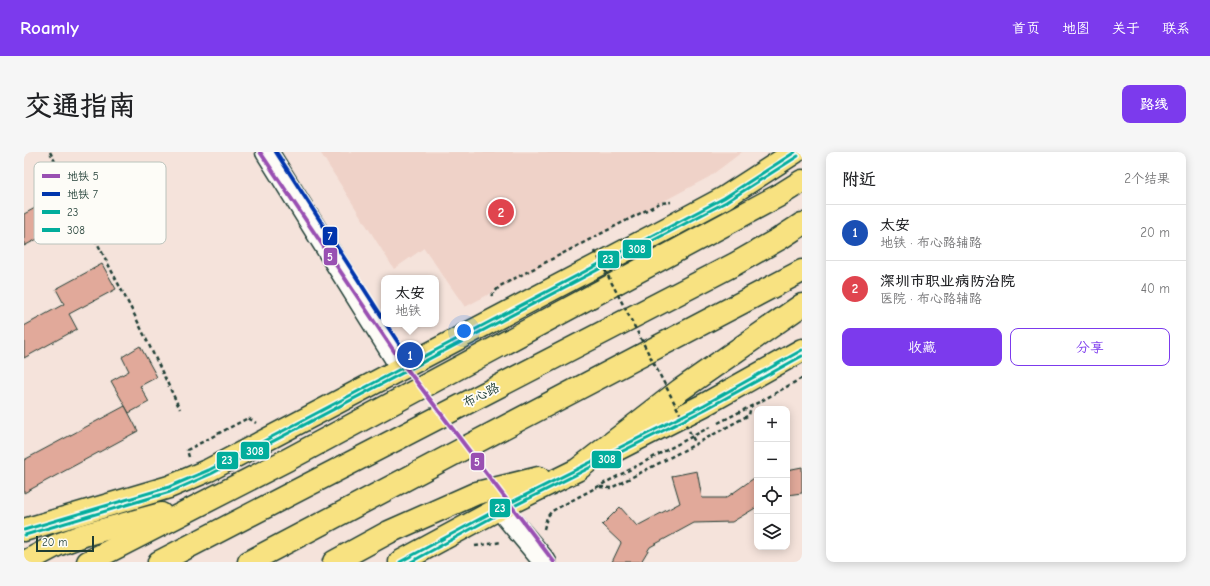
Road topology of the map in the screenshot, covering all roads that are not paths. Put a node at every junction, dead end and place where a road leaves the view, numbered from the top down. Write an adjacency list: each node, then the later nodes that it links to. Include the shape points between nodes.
1 (268, 152): 8 (street)
2 (795, 152): 8 (main road, via 724,198)
3 (802, 181): 10 (main road)
4 (802, 224): 15 (main road, 布心路, via 728,267)
5 (802, 271): 16 (main road)
6 (802, 305): 9 (main road, via 680,390)
7 (802, 350): 9 (main road, via 704,405)
8 (402, 368): 12 (main road, via 209,470 169,487)
9 (576, 470): 11 (main road); 17 (main road, via 477,493 389,532)
10 (237, 487): 13 (main road, via 160,515 84,535 57,545); 14 (main road)
11 (500, 508): 18 (main road); 19 (street)
12 (24, 530)
13 (25, 562)
14 (88, 562)
15 (158, 562)
16 (249, 562)
17 (334, 562)
18 (400, 562)
19 (545, 562)

